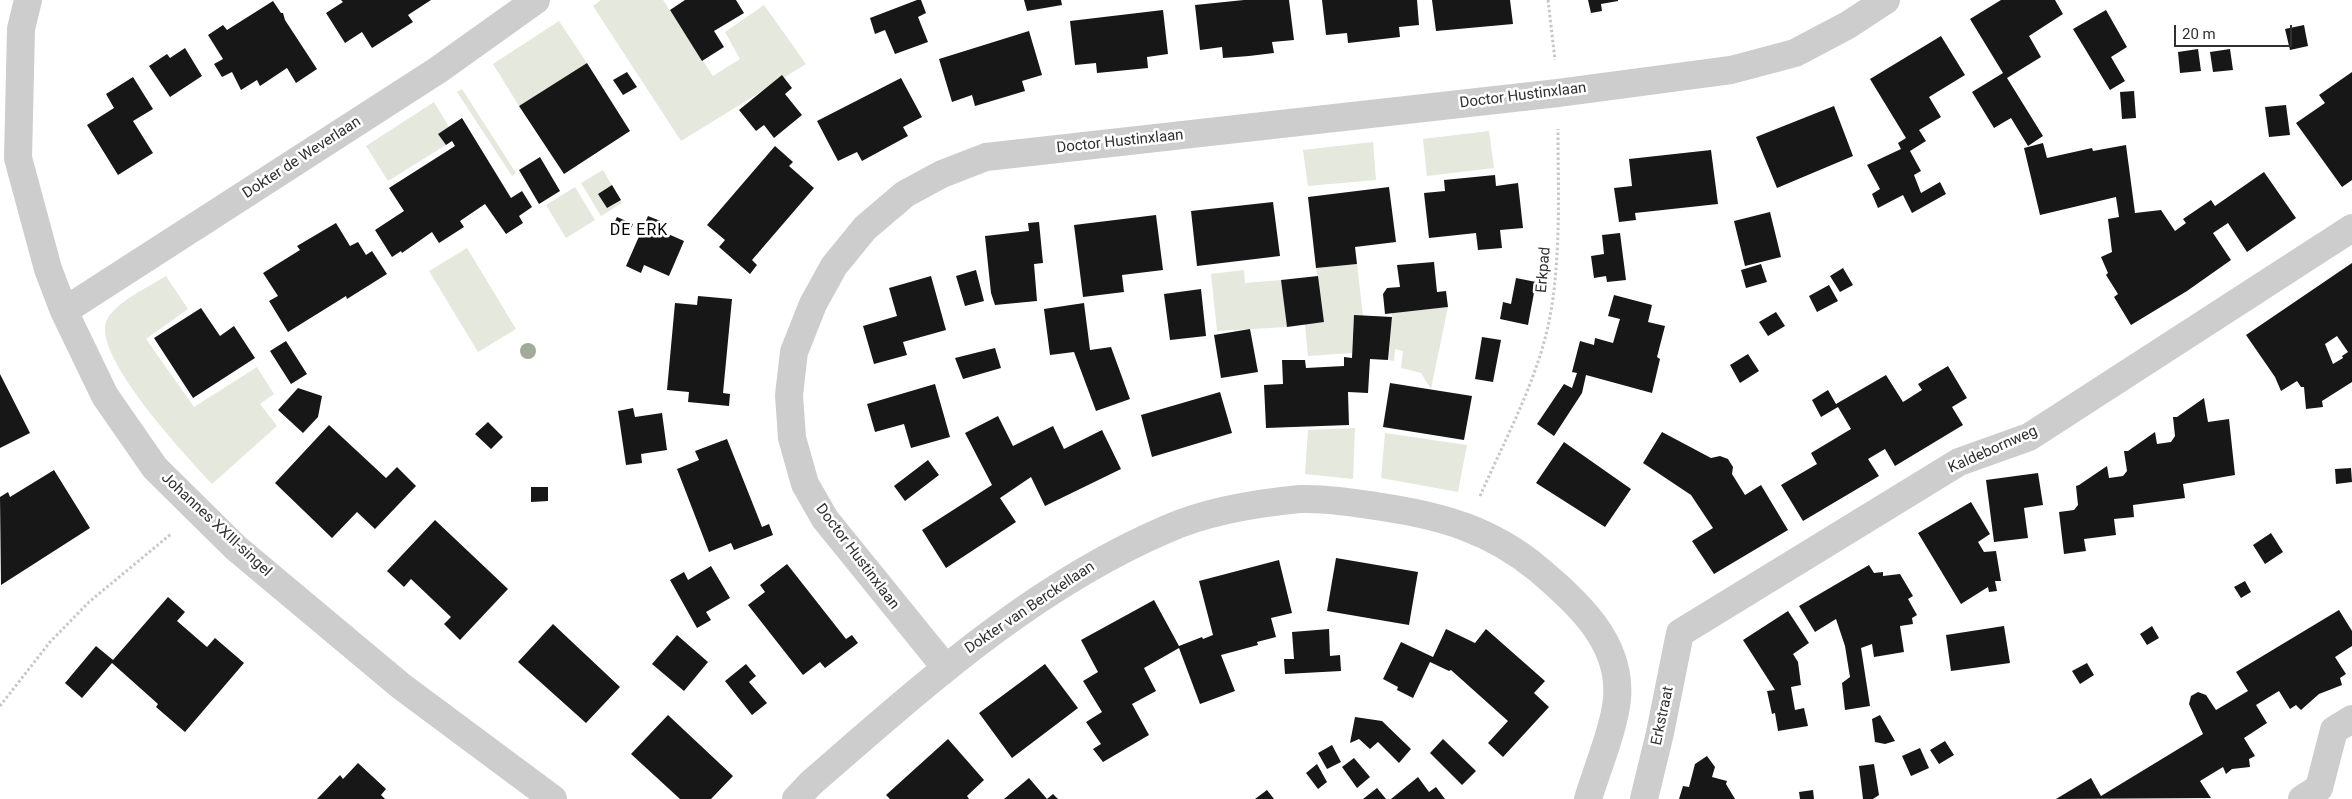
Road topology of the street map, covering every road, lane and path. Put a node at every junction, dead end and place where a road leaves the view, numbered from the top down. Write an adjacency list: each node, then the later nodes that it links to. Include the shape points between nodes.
1 (28, 0): 7 (street, Johannes XXIII-singel, via 21,30 18,158 48,269)
2 (536, 0): 7 (street, Dokter de Weverlaan, via 438,70)
3 (1548, 0): 5 (path, Erkpad)
4 (1886, 0): 5 (street, Doctor Hustinxlaan, via 1795,53 1731,70)
5 (1558, 93): 9 (path, Erkpad, via 1558,239 1551,312 1540,354 1523,398); 11 (street, Doctor Hustinxlaan, via 986,156 905,194 865,228 834,266 813,304 794,352 790,395 792,438 805,484 825,519)
6 (2352, 228): 10 (street, Kaldebornweg, via 2029,436 1960,462)
7 (64, 311): 8 (street, Johannes XXIII-singel, via 104,396 155,468)
8 (198, 513): 12 (path, via 89,602 50,642); 14 (street, Johannes XXIII-singel, via 401,686)
9 (1467, 526): 11 (street, Dokter van Berckellaan, via 1424,513 1303,499 1240,507 1169,527 1100,560 1039,599); 16 (street, Dokter van Berckellaan, via 1506,544 1566,593 1593,624 1612,654 1617,675 1617,700)
10 (1680, 633): 17 (street, Erkstraat)
11 (945, 667): 15 (street, Dokter van Berckellaan)
12 (0, 706)
13 (2352, 719): 18 (street, via 2334,730 2318,788)
14 (553, 799)
15 (796, 799)
16 (1588, 799)
17 (1644, 799)
18 (2302, 799)

